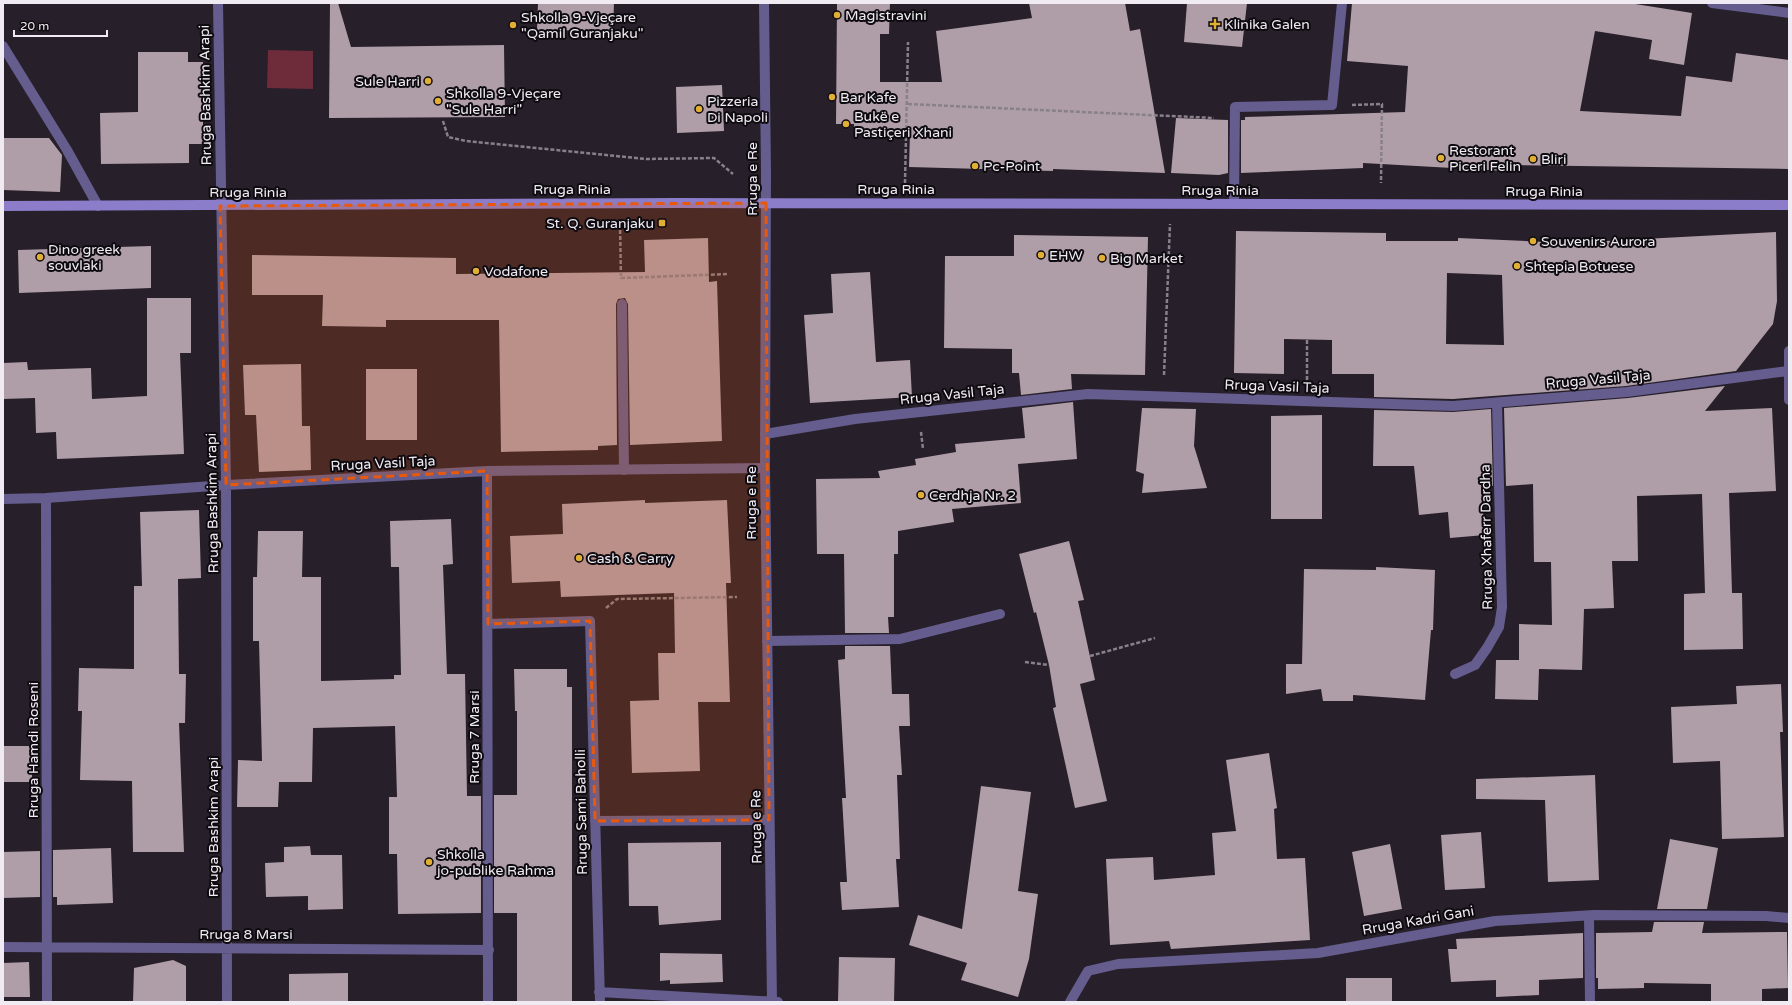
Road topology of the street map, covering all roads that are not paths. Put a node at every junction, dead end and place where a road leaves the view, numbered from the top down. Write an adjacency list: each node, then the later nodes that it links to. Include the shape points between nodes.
1 (218, 3): 12 (street, Rruga Bashkim Arapi)
2 (764, 3): 7 (street, Rruga e Re)
3 (1342, 3): 8 (street, via 1332,105 1235,107)
4 (1712, 3): 5 (street)
5 (1789, 13)
6 (3, 46): 11 (street)
7 (766, 203): 8 (main road, Rruga Rinia); 12 (main road, Rruga Rinia); 18 (street, Rruga e Re)
8 (1234, 204): 9 (main road, Rruga Rinia)
9 (1789, 205)
10 (3, 206): 11 (main road, Rruga Rinia)
11 (98, 206): 12 (main road, Rruga Rinia)
12 (220, 206): 22 (street, Rruga Bashkim Arapi)
13 (622, 304): 20 (street)
14 (1789, 351): 15 (street)
15 (1788, 371): 16 (street); 17 (street, Rruga Vasil Taja, via 1627,392)
16 (1789, 400)
17 (1497, 403): 18 (street, Rruga Vasil Taja, via 1453,406 1088,394 854,418); 28 (street, Rruga Xhaferr Dardha, via 1502,607 1499,627 1475,665)
18 (765, 434): 19 (street, Rruga e Re)
19 (765, 468): 20 (street, Rruga Vasil Taja); 27 (street, Rruga e Re)
20 (624, 470): 21 (street, Rruga Vasil Taja)
21 (487, 472): 22 (street, Rruga Vasil Taja); 26 (street, Rruga 7 Marsi)
22 (226, 485): 23 (street, Rruga Vasil Taja); 35 (street, Rruga Bashkim Arapi)
23 (46, 498): 24 (street, Rruga Vasil Taja); 33 (street, Rruga Hamdi Roseni)
24 (3, 499)
25 (1000, 614): 27 (street, via 900,639)
26 (488, 624): 30 (street, Rruga Sami Baholli, via 590,621); 36 (street, Rruga 7 Marsi)
27 (766, 641): 29 (street, Rruga e Re)
28 (1455, 674)
29 (769, 820): 30 (street); 41 (street, Rruga e Re)
30 (595, 821): 37 (street, Rruga Sami Baholli)
31 (1589, 916): 32 (street, Rruga Kadri Gani); 42 (street, Rruga Kadri Gani, via 1495,922 1318,953 1118,964 1088,971); 43 (street)
32 (1789, 918)
33 (48, 946): 34 (street, Rruga 8 Marsi); 35 (street, Rruga 8 Marsi); 38 (street, Rruga Hamdi Roseni)
34 (3, 947)
35 (228, 948): 36 (street, Rruga 8 Marsi); 39 (street, Rruga Bashkim Arapi)
36 (489, 950): 40 (street, Rruga 7 Marsi)
37 (600, 997): 41 (street)
38 (47, 1002)
39 (227, 1002)
40 (488, 1002)
41 (774, 1002)
42 (1070, 1002)
43 (1590, 1002)

